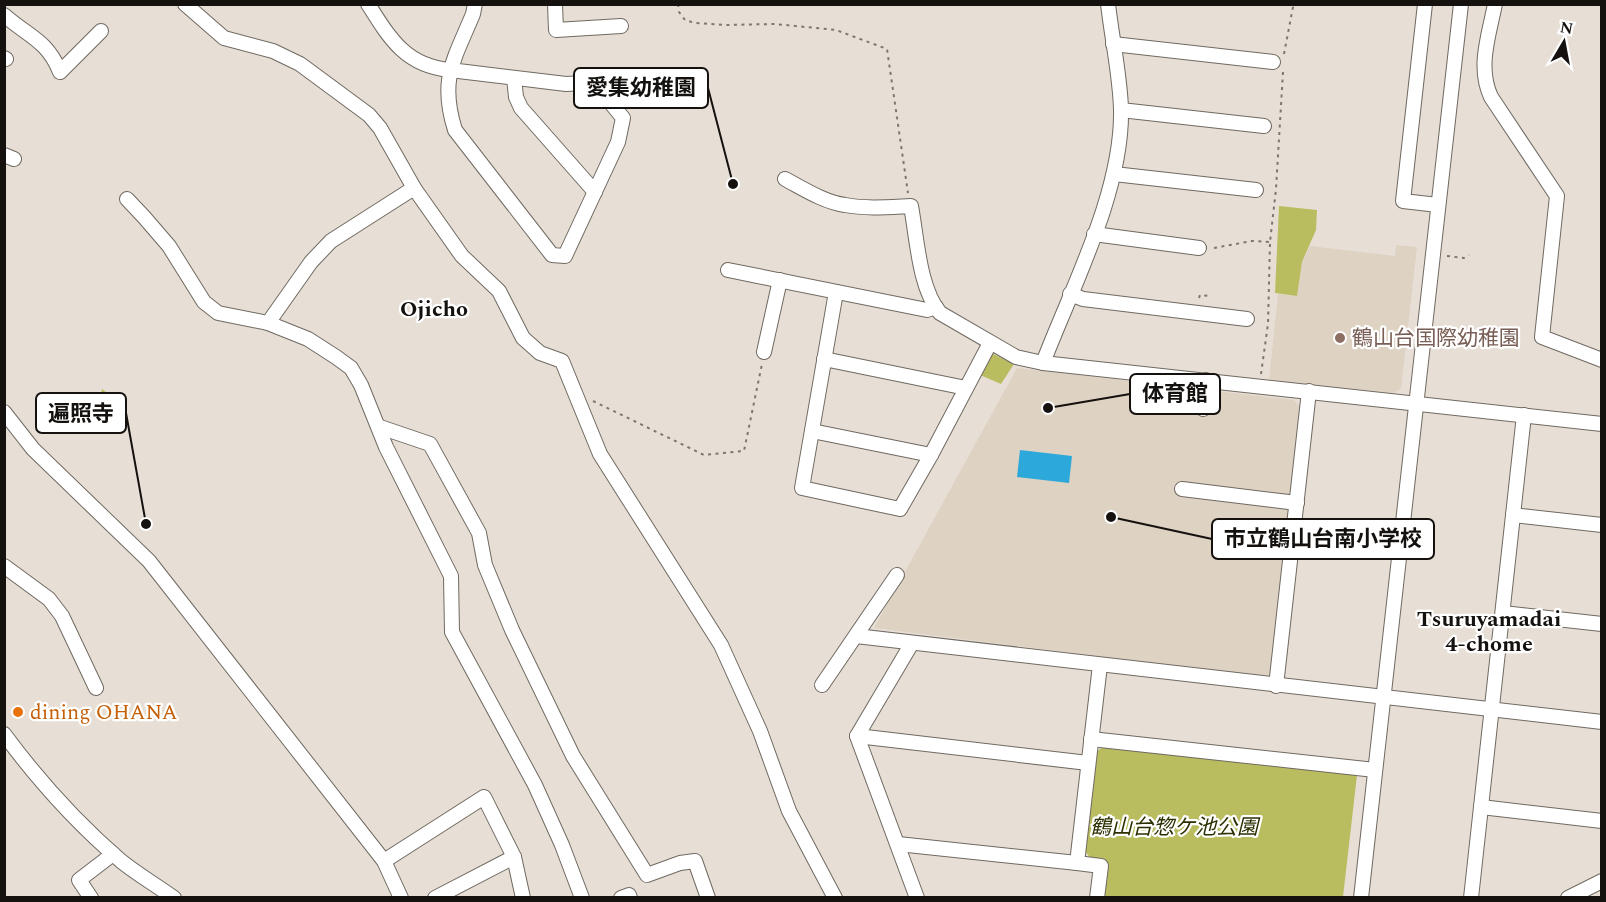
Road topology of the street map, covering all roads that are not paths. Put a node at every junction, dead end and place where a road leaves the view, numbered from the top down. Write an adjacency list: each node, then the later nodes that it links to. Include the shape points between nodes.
1 (185, 4): 20 (street, via 224,38 273,51 300,64 369,115)
2 (368, 4): 14 (street, via 399,48 422,64)
3 (475, 4): 14 (street)
4 (555, 4): 10 (street, via 556,30)
5 (1108, 4): 12 (street)
6 (1425, 4): 24 (street, via 1403,201)
7 (1461, 4): 24 (street)
8 (1495, 4): 37 (street, via 1485,55 1486,85 1557,196 1542,337)
9 (4, 15): 11 (street, via 40,41 60,72)
10 (621, 26)
11 (101, 31)
12 (1113, 44): 13 (street); 16 (street)
13 (1280, 60)
14 (450, 70): 15 (street); 22 (street, via 447,90 455,130 552,255 565,256)
15 (514, 78): 22 (street, via 521,108); 22 (street, via 597,86 623,118 618,142)
16 (1121, 110): 17 (street); 18 (street)
17 (1264, 126)
18 (1114, 174): 21 (street); 25 (street)
19 (785, 179): 31 (street, via 844,205 911,206 928,293)
20 (414, 188): 33 (street, via 331,241 311,262); 90 (street, via 462,256 499,291 523,338 540,353 562,362 600,454 721,645 760,731 789,811)
21 (1256, 190)
22 (595, 192)
23 (127, 199): 33 (street, via 169,246 204,302 218,313)
24 (1438, 205): 42 (street)
25 (1094, 234): 26 (street); 30 (street)
26 (1199, 248)
27 (728, 270): 28 (street)
28 (780, 280): 29 (street); 35 (street)
29 (836, 292): 31 (street, via 927,310); 36 (street)
30 (1070, 294): 32 (street, via 1083,299); 38 (street)
31 (936, 308): 34 (street)
32 (1247, 319)
33 (268, 323): 47 (street, via 308,339 351,368)
34 (990, 343): 38 (street, via 1016,357); 40 (street)
35 (764, 352)
36 (824, 359): 40 (street); 48 (street)
37 (1602, 360)
38 (1042, 363): 39 (street)
39 (1206, 380): 41 (street); 43 (street)
40 (966, 388): 49 (street)
41 (1309, 391): 42 (street); 51 (street)
42 (1416, 404): 45 (street); 64 (street)
43 (1203, 409)
44 (4, 412): 77 (street, via 33,449 149,561)
45 (1524, 416): 46 (street); 52 (street)
46 (1602, 424)
47 (380, 427): 86 (street, via 386,447 451,576 452,632 535,785); 89 (street, via 430,444 479,533 489,576 573,756 646,875 695,861)
48 (812, 431): 49 (street); 49 (street, via 802,488 900,509)
49 (931, 455)
50 (1182, 489): 51 (street)
51 (1297, 503): 62 (street)
52 (1513, 515): 53 (street); 56 (street)
53 (1602, 525)
54 (4, 566): 63 (street, via 49,599 62,616)
55 (897, 575): 58 (street)
56 (1503, 613): 57 (street); 65 (street)
57 (1602, 624)
58 (856, 636): 59 (street); 61 (street)
59 (912, 643): 60 (street); 68 (street)
60 (1100, 665): 62 (street); 69 (street)
61 (822, 685)
62 (1276, 686): 64 (street)
63 (96, 688)
64 (1383, 697): 65 (street); 71 (street)
65 (1491, 710): 66 (street); 72 (street)
66 (1602, 722)
67 (4, 734): 75 (street, via 84,827)
68 (857, 736): 70 (street); 74 (street)
69 (1091, 739): 70 (street); 71 (street)
70 (1088, 763): 78 (street)
71 (1375, 770): 93 (street)
72 (1481, 807): 73 (street); 94 (street)
73 (1602, 821)
74 (898, 844): 78 (street); 91 (street)
75 (113, 854): 80 (street); 81 (street, via 79,880)
76 (514, 857): 77 (street, via 484,797); 84 (street); 85 (street)
77 (384, 861): 83 (street)
78 (1077, 862): 92 (street, via 1101,866)
79 (1602, 881): 95 (street)
80 (158, 893): 82 (street)
81 (91, 897)
82 (174, 897)
83 (400, 897)
84 (435, 897)
85 (523, 897)
86 (582, 897)
87 (621, 897): 88 (street)
88 (630, 897)
89 (708, 897)
90 (835, 897)
91 (917, 897)
92 (1097, 897)
93 (1361, 897)
94 (1471, 897)
95 (1568, 897)

